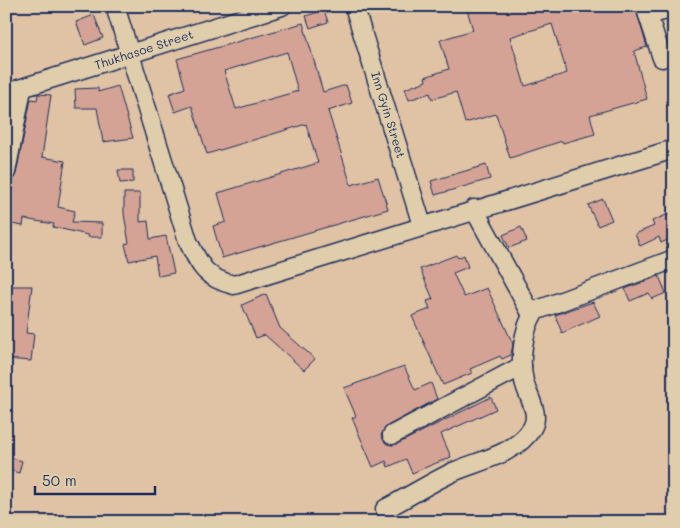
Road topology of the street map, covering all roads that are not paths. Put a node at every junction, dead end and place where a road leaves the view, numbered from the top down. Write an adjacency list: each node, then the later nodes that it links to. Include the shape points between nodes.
1 (115, 6): 6 (street)
2 (282, 6): 6 (street, Thukhasoe Street)
3 (354, 6): 12 (street, Inn Gyin Street)
4 (674, 8): 5 (street)
5 (646, 11): 7 (street)
6 (129, 54): 8 (street, Thukhasoe Street); 12 (street, via 188,241 197,261 208,275 218,281 234,284)
7 (662, 58)
8 (14, 91): 10 (street)
9 (674, 149): 11 (street)
10 (6, 172)
11 (474, 209): 12 (street); 14 (street)
12 (422, 225)
13 (674, 259): 14 (street, via 542,307)
14 (532, 315): 15 (street)
15 (522, 366): 16 (street); 17 (street, via 528,396 536,413 529,433 506,450 453,472)
16 (392, 435)
17 (385, 509)

